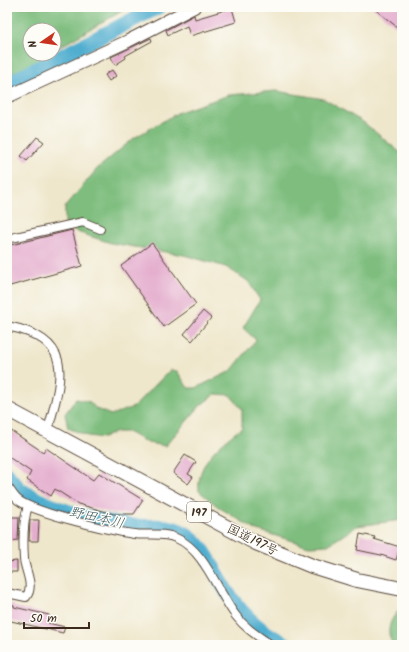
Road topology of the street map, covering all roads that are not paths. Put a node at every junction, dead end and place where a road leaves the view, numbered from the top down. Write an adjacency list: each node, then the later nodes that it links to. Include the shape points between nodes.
1 (194, 7): 2 (main road, via 128,41)
2 (7, 97)
3 (100, 230): 4 (street, via 83,222)
4 (7, 239)
5 (7, 326): 7 (street, via 40,337 51,347 57,358 60,385)
6 (7, 409): 7 (highway, 国道197号 / 197)
7 (48, 430): 10 (highway, 国道197号 / 197, via 256,543 312,566 357,580)
8 (7, 486): 9 (street, via 18,500)
9 (28, 506): 11 (street, via 24,560 30,587 26,597); 12 (street, via 123,533 161,534 176,538 193,549 235,615 247,629)
10 (402, 589)
11 (7, 593)
12 (271, 645)

